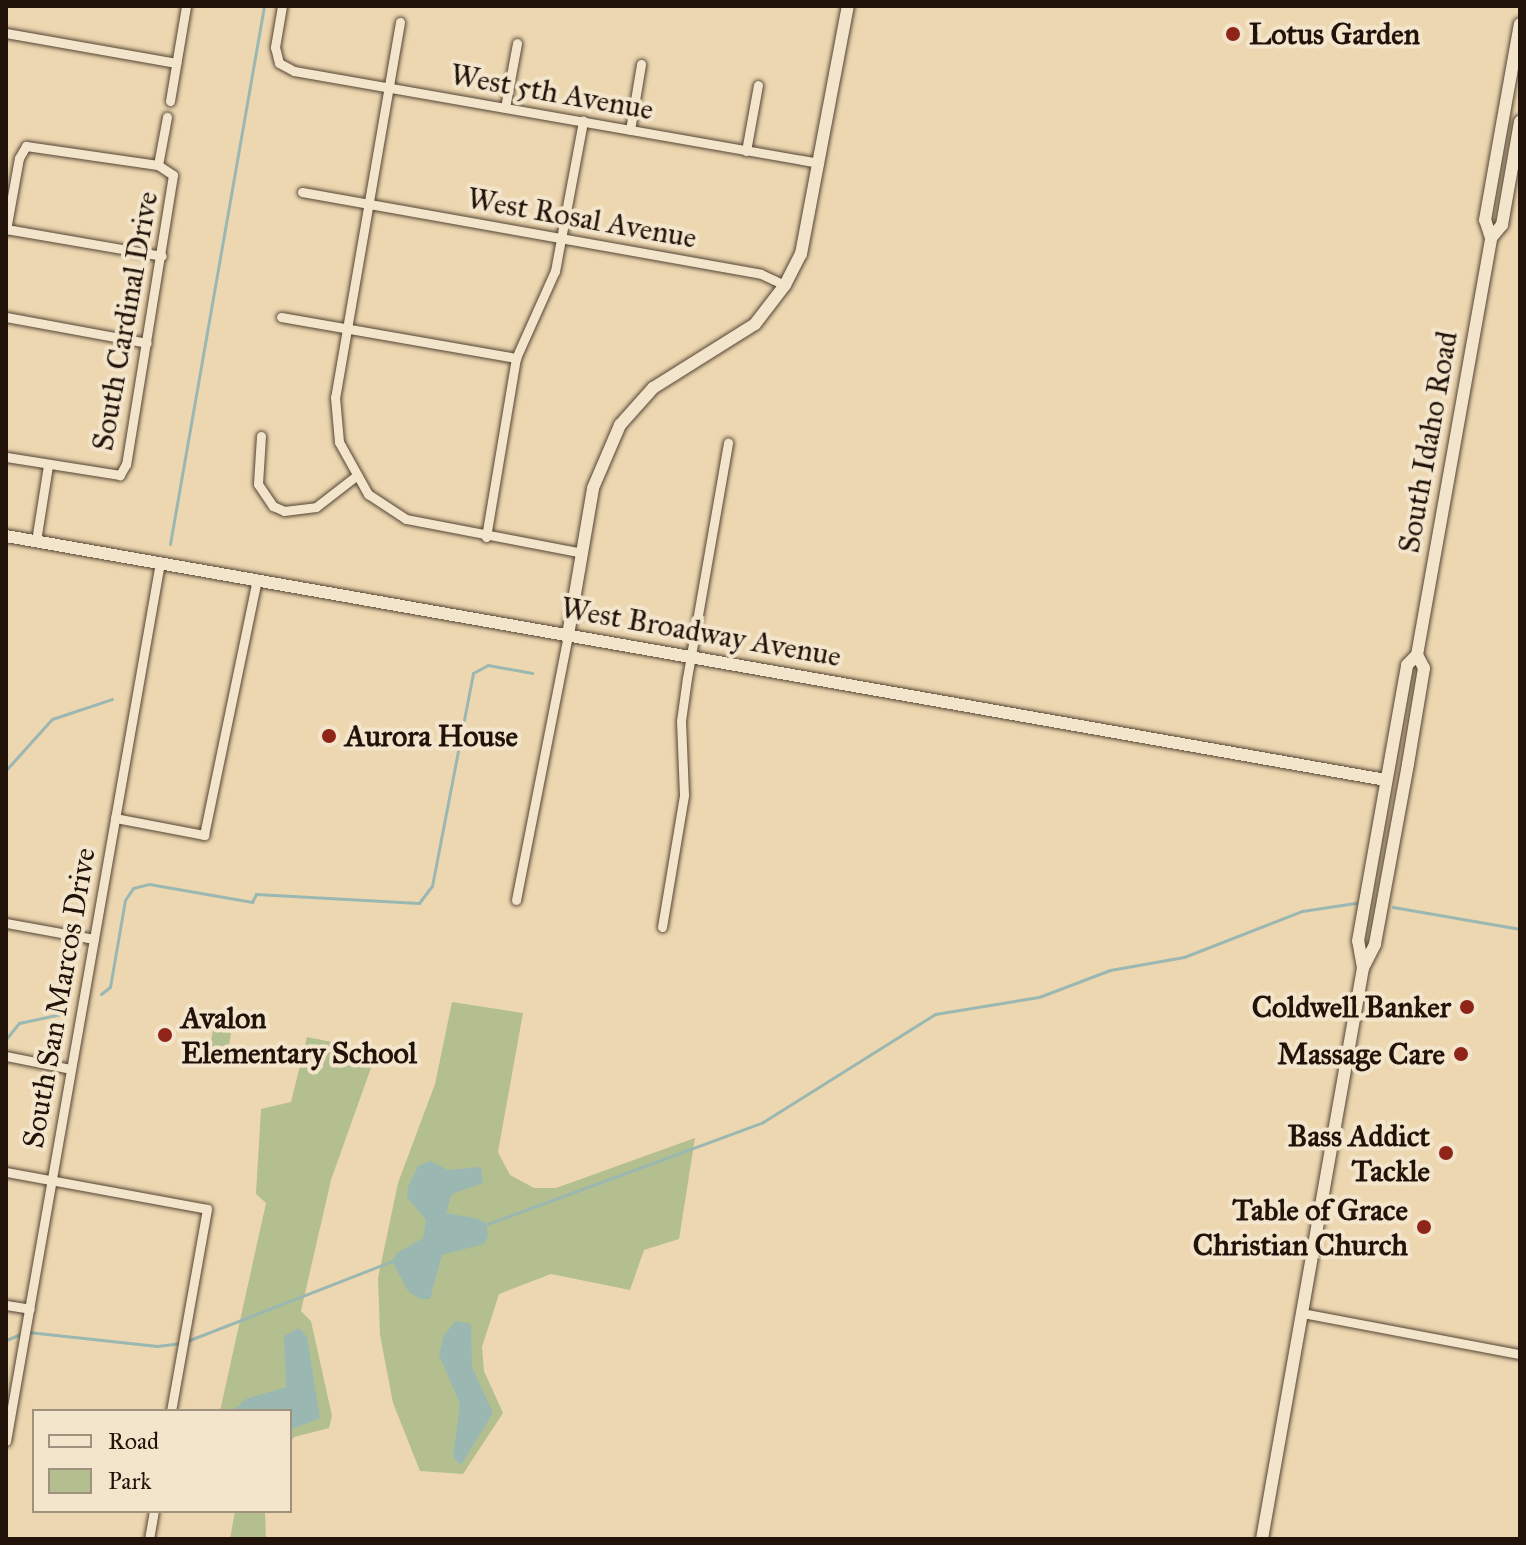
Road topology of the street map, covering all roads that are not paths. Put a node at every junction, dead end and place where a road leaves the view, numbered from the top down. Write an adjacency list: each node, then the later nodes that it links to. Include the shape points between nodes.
1 (186, 6): 8 (street)
2 (282, 6): 11 (street, West 5th Avenue, via 275,47 279,63 294,71)
3 (848, 6): 19 (main road)
4 (400, 22): 11 (street)
5 (1520, 24): 24 (main road, South Idaho Road, via 1485,220)
6 (6, 33): 8 (street)
7 (517, 43): 13 (street)
8 (176, 63): 12 (street)
9 (641, 64): 17 (street)
10 (758, 85): 18 (street)
11 (388, 87): 13 (street, West 5th Avenue); 22 (street)
12 (170, 101)
13 (505, 108): 15 (street, West 5th Avenue)
14 (167, 117): 20 (street, South Cardinal Drive)
15 (583, 121): 17 (street, West 5th Avenue); 25 (street)
16 (1520, 122): 24 (main road, South Idaho Road, via 1502,225)
17 (630, 130): 18 (street, West 5th Avenue)
18 (746, 151): 19 (street, West 5th Avenue)
19 (819, 163): 27 (main road, via 809,224)
20 (158, 165): 23 (street, via 26,146 19,158); 26 (street, South Cardinal Drive, via 173,175)
21 (302, 192): 22 (street, West Rosal Avenue)
22 (368, 204): 25 (street, West Rosal Avenue); 30 (street)
23 (6, 230): 26 (street)
24 (1491, 238): 45 (main road, South Idaho Road)
25 (562, 239): 27 (street, West Rosal Avenue, via 761,274); 32 (street, via 550,289 528,324)
26 (162, 256): 31 (street, South Cardinal Drive)
27 (785, 285): 41 (main road, via 755,324 666,378 627,415 597,475)
28 (6, 317): 31 (street)
29 (281, 317): 30 (street)
30 (346, 328): 32 (street); 37 (street, via 334,420)
31 (147, 343): 36 (street, South Cardinal Drive, via 120,475)
32 (516, 358): 39 (street)
33 (261, 436): 37 (street, via 258,484 273,506 284,511 316,507)
34 (728, 443): 46 (street)
35 (6, 457): 36 (street)
36 (48, 465): 40 (street, South Cardinal Drive)
37 (356, 476): 39 (street, via 368,494 406,519)
38 (6, 536): 40 (main road, West Broadway Avenue)
39 (486, 537): 41 (street)
40 (36, 541): 42 (main road, West Broadway Avenue)
41 (582, 553): 44 (main road)
42 (160, 562): 43 (main road, West Broadway Avenue); 48 (street, South San Marcos Drive)
43 (257, 580): 44 (main road, West Broadway Avenue); 48 (street, via 204,835)
44 (568, 635): 46 (main road, West Broadway Avenue); 49 (street)
45 (1417, 655): 47 (main road, South Idaho Road, via 1407,665); 53 (main road, South Idaho Road, via 1424,668 1375,944)
46 (690, 657): 47 (main road, West Broadway Avenue); 51 (street, via 681,721 684,795)
47 (1386, 780): 53 (main road, South Idaho Road, via 1358,941)
48 (115, 818): 52 (street, South San Marcos Drive)
49 (516, 900)
50 (6, 923): 52 (street)
51 (662, 927)
52 (94, 939): 55 (street, South San Marcos Drive)
53 (1363, 968): 60 (main road, South Idaho Road)
54 (6, 1056): 55 (street)
55 (71, 1069): 57 (street, South San Marcos Drive)
56 (6, 1172): 57 (street)
57 (52, 1181): 59 (street, South San Marcos Drive); 62 (street, via 207,1209)
58 (6, 1305): 59 (street)
59 (30, 1309): 63 (street, South San Marcos Drive)
60 (1302, 1313): 61 (street); 66 (main road, South Idaho Road)
61 (1520, 1354)
62 (171, 1409)
63 (6, 1441)
64 (154, 1513): 65 (street)
65 (149, 1539)
66 (1262, 1539)

